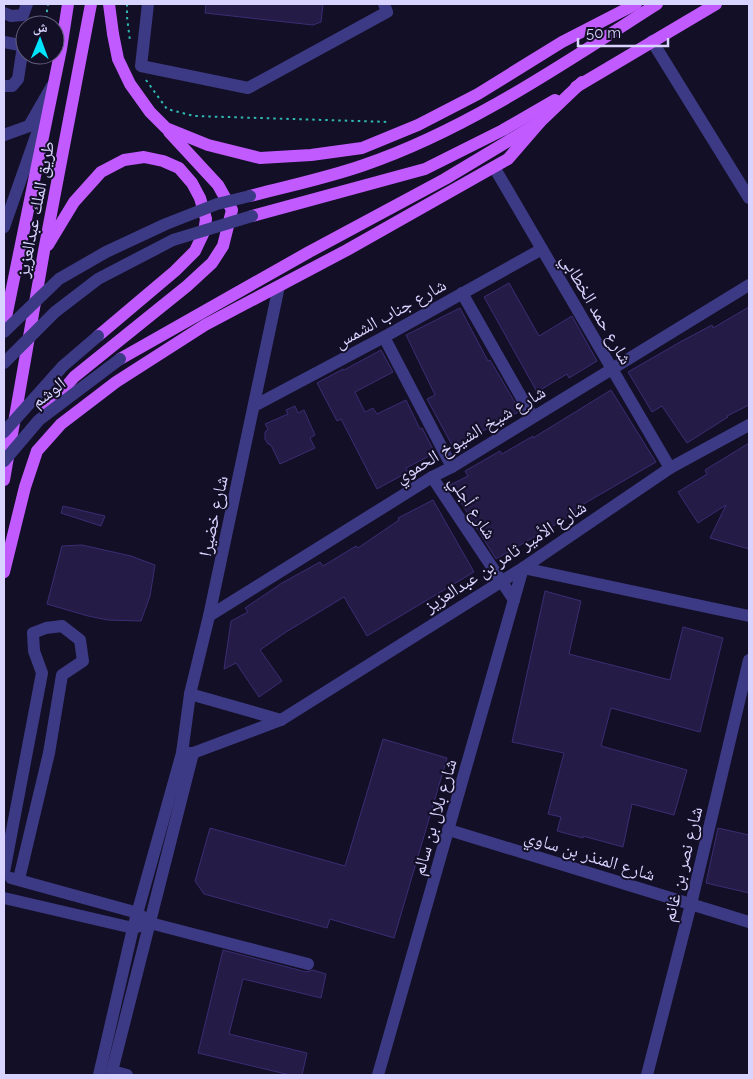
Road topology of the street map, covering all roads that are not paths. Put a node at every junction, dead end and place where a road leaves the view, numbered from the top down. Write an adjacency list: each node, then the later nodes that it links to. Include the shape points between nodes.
1 (27, 4): 10 (street, via 23,14 11,16)
2 (68, 4): 11 (main road, طريق الملك عبدالعزيز)
3 (91, 4): 27 (main road, طريق الملك عبدالعزيز)
4 (109, 4): 19 (main road, via 118,59 130,84)
5 (148, 4): 6 (street, via 141,66 248,88 387,12)
6 (384, 4)
7 (636, 4): 19 (main road, via 562,42 478,94 418,125 362,148 260,158 208,145)
8 (657, 4): 22 (main road, via 479,113 364,165)
9 (716, 4): 12 (main road)
10 (4, 12)
11 (65, 18)
12 (652, 41): 15 (main road); 23 (street)
13 (21, 65): 17 (street, via 18,80 12,86)
14 (56, 65): 16 (main road, طريق الملك عبدالعزيز)
15 (582, 82): 18 (main road); 24 (main road, via 543,108 425,168)
16 (53, 84): 20 (street, via 29,126); 25 (street); 31 (main road, طريق الملك عبدالعزيز)
17 (4, 86)
18 (540, 122): 21 (main road, via 508,159); 35 (main road, via 445,179)
19 (166, 128): 40 (main road, via 218,185 232,210 223,246 212,263 187,286 74,377)
20 (4, 135)
21 (494, 167): 26 (street, شارع حمد الخطابي); 29 (main road)
22 (250, 196): 32 (street, bridge, via 217,204 106,252 59,279)
23 (749, 198)
24 (252, 216): 36 (street, bridge, via 173,240 98,280 55,312)
25 (4, 221)
26 (542, 249): 30 (street, شارع جناب الشمس); 37 (street, شارع حمد الخطابي)
27 (44, 251): 33 (main road, via 74,202 101,172 124,160 144,157 163,161 179,168 192,183 206,219 195,251); 47 (main road, طريق الملك عبدالعزيز)
28 (749, 284): 37 (street, شارع شيخ الشيوخ الحموي)
29 (279, 286): 38 (street, شارع خضيرا); 49 (main road, via 205,325 116,382 61,424 37,451)
30 (462, 293): 34 (street, شارع جناب الشمس); 39 (street)
31 (4, 327)
32 (4, 332)
33 (98, 336): 42 (street, bridge, via 63,366)
34 (384, 337): 38 (street, شارع جناب الشمس); 44 (street)
35 (120, 359): 40 (street, الوشم, bridge)
36 (4, 363)
37 (612, 369): 39 (street, شارع شيخ الشيوخ الحموي); 45 (street, شارع حمد الخطابي)
38 (254, 406): 52 (street, شارع خضيرا)
39 (534, 416): 44 (street, شارع شيخ الشيوخ الحموي)
40 (39, 420): 43 (street, الوشم, bridge)
41 (749, 424): 45 (street, شارع الأمير ثامر بن عبدالعزيز)
42 (4, 432)
43 (4, 461)
44 (452, 467): 46 (street, شارع شيخ الشيوخ الحموي)
45 (670, 468): 48 (street, شارع الأمير ثامر بن عبدالعزيز)
46 (432, 477): 50 (street, شارع أجلي); 52 (street, شارع شيخ الشيوخ الحموي)
47 (4, 480)
48 (523, 568): 50 (street, شارع الأمير ثامر بن عبدالعزيز); 51 (street, شارع بلال بن سالم); 53 (street)
49 (4, 572)
50 (500, 581): 51 (street, شارع أجلي); 56 (street, شارع الأمير ثامر بن عبدالعزيز)
51 (514, 600): 58 (street, شارع بلال بن سالم)
52 (209, 616): 55 (street, شارع خضيرا)
53 (749, 616)
54 (749, 660): 63 (street, شارع نصر بن غانم)
55 (190, 694): 56 (street); 57 (street, شارع خضيرا)
56 (281, 720): 57 (street, شارع الأمير ثامر بن عبدالعزيز)
57 (188, 753): 64 (street); 66 (street)
58 (449, 830): 63 (street, شارع المنذر بن ساوي); 72 (street, شارع بلال بن سالم)
59 (4, 872): 61 (street, via 42,673 34,652 33,633 62,626 80,640 83,661 62,675 49,753)
60 (4, 877): 61 (street)
61 (19, 879): 64 (street)
62 (4, 898): 67 (street)
63 (691, 904): 65 (street, شارع المنذر بن ساوي); 73 (street, شارع نصر بن غانم)
64 (138, 913): 66 (street); 67 (street)
65 (749, 922)
66 (150, 923): 67 (street); 68 (street); 69 (street)
67 (133, 928): 70 (street)
68 (308, 964)
69 (112, 1073): 71 (street)
70 (99, 1075)
71 (127, 1075)
72 (378, 1075)
73 (647, 1075)

